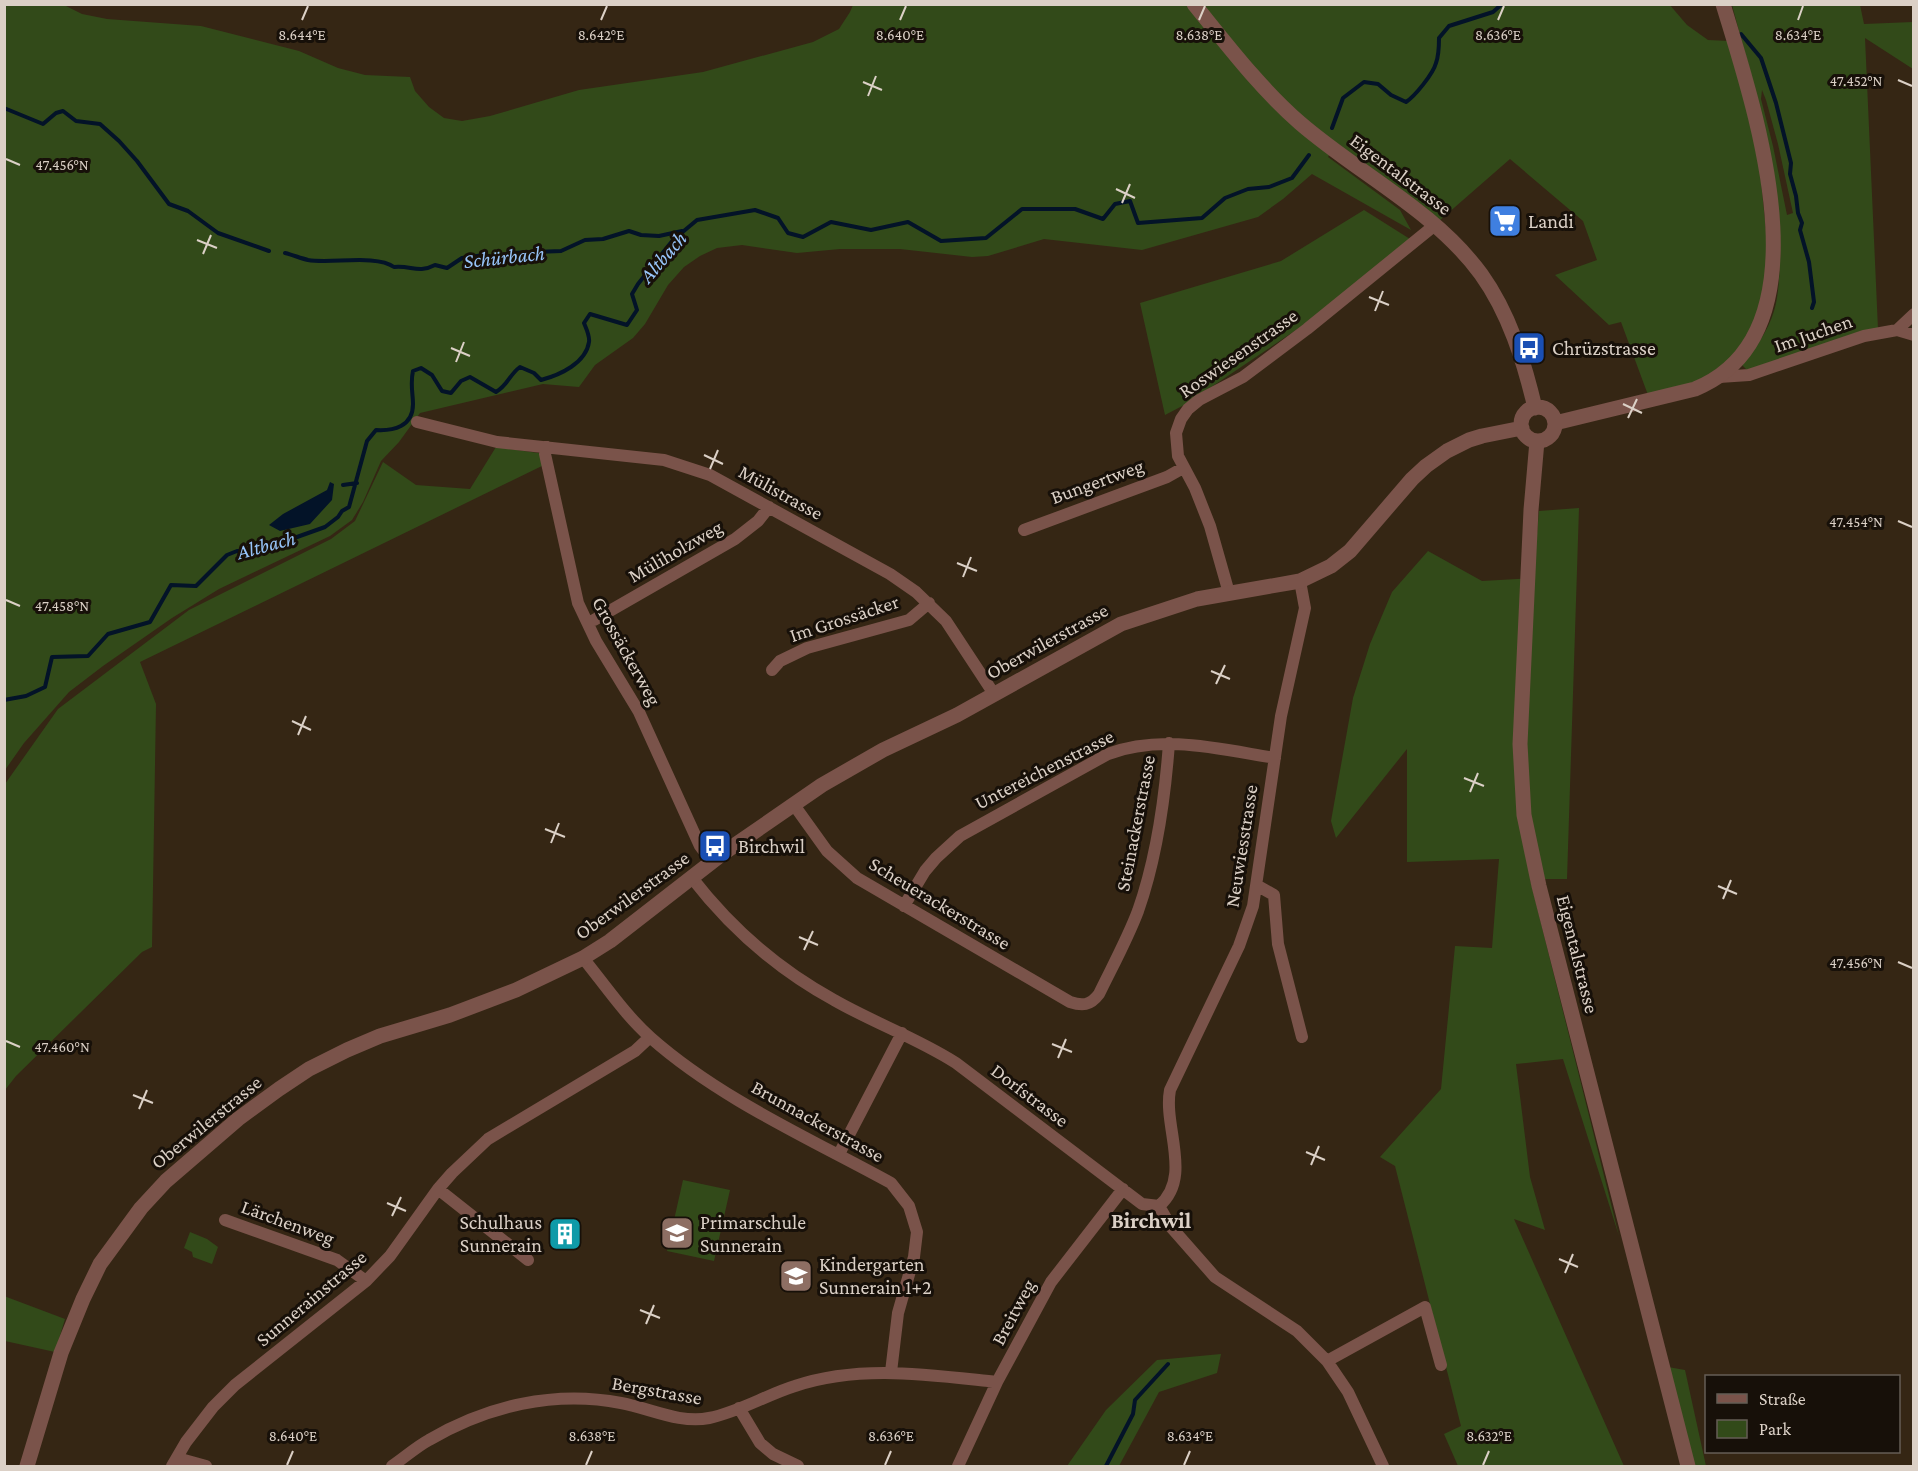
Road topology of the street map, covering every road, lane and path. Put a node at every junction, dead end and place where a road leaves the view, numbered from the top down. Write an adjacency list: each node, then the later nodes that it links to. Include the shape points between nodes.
1 (1194, 4): 3 (street, Eigentalstrasse, via 1270,95)
2 (1723, 4): 7 (street, via 1764,152 1773,250 1766,314 1739,359)
3 (1435, 225): 8 (street, Eigentalstrasse, via 1465,254 1498,301); 14 (street, Roswiesenstrasse, via 1252,370 1188,409 1181,419 1175,445)
4 (1914, 314): 5 (street)
5 (1897, 330): 6 (street); 7 (street, Im Juchen, via 1864,336 1749,375)
6 (1914, 335)
7 (1719, 378): 10 (street, via 1695,389)
8 (1535, 408): 10 (street, via 1546,409); 11 (street, via 1526,413)
9 (417, 422): 13 (street, Mülistrasse, via 497,442)
10 (1555, 423): 12 (street, via 1550,436)
11 (1522, 428): 12 (street, via 1527,437); 17 (street, Oberwilerstrasse, via 1482,436 1447,451 1412,478 1350,551 1331,566)
12 (1537, 441): 54 (street, Eigentalstrasse, via 1520,744 1524,815)
13 (547, 447): 15 (street, Mülistrasse, via 664,460 710,475); 26 (street, Grossäckerweg, via 545,454 578,603 591,633 639,712 700,846)
14 (1184, 468): 16 (street, Bungertweg); 18 (street, Roswiesenstrasse, via 1210,526)
15 (769, 507): 19 (street, Mülistrasse, via 890,574); 20 (street, Müliholzweg, via 735,539)
16 (1024, 530)
17 (1300, 581): 18 (street, Oberwilerstrasse); 24 (street, Neuwiesstrasse, via 1305,608)
18 (1229, 593): 22 (street, Oberwilerstrasse, via 1197,599 1121,624)
19 (929, 603): 21 (street, Im Grossäcker, via 909,620 807,648 780,661); 22 (street, Mülistrasse, via 963,644)
20 (594, 620)
21 (772, 670)
22 (994, 694): 25 (street, Oberwilerstrasse, via 852,766)
23 (1169, 743): 24 (street, Untereichenstrasse); 29 (street, Untereichenstrasse, via 1145,744 1108,754 977,825 936,858); 31 (street, Steinackerstrasse, via 1154,850 1143,892 1099,994)
24 (1275, 758): 28 (street, Neuwiesstrasse)
25 (794, 806): 26 (street, Oberwilerstrasse); 29 (street, Scheuerackerstrasse, via 827,851 848,870)
26 (712, 862): 27 (street, Oberwilerstrasse)
27 (692, 878): 30 (street, Oberwilerstrasse); 32 (street, Dorfstrasse, via 771,959 834,1000)
28 (1258, 886): 34 (street, via 1274,895 1278,944); 38 (street, Neuwiesstrasse, via 1239,946 1170,1090 1167,1110 1176,1166 1166,1200)
29 (904, 906): 31 (street, Scheuerackerstrasse, via 1070,1002)
30 (583, 958): 33 (street, Brunnackerstrasse); 48 (street, Oberwilerstrasse, via 516,990 380,1036 330,1058 238,1119 166,1181 122,1233 87,1290 61,1353)
31 (1088, 1004)
32 (902, 1033): 35 (street); 37 (street, Dorfstrasse, via 956,1063)
33 (650, 1037): 35 (street, Brunnackerstrasse, via 682,1064 733,1097); 36 (street, Sunnerainstrasse, via 635,1050 488,1139)
34 (1302, 1037)
35 (839, 1154): 44 (street, Brunnackerstrasse, via 891,1184 909,1206 916,1232 914,1257 898,1312)
36 (438, 1189): 40 (street); 41 (street, Sunnerainstrasse, via 390,1256)
37 (1123, 1189): 38 (street, Dorfstrasse, via 1142,1204); 45 (street, Breitweg, via 1051,1282)
38 (1159, 1206): 42 (street, via 1171,1227 1215,1277 1297,1331)
39 (225, 1220): 41 (street, Lärchenweg, via 337,1260)
40 (528, 1260)
41 (366, 1281): 47 (street, Sunnerainstrasse, via 224,1396)
42 (1328, 1361): 43 (street, via 1425,1307); 53 (street, via 1348,1392)
43 (1441, 1365)
44 (891, 1372): 45 (street, Bergstrasse); 46 (street, Bergstrasse, via 841,1375 795,1386)
45 (997, 1382): 52 (street, Breitweg)
46 (739, 1408): 50 (street, Bergstrasse, via 708,1419 688,1419 591,1399 512,1405 468,1419 426,1441); 51 (street, via 760,1443)
47 (174, 1462): 49 (street)
48 (27, 1467)
49 (206, 1467)
50 (392, 1467)
51 (798, 1467)
52 (958, 1467)
53 (1383, 1467)
54 (1688, 1467)

